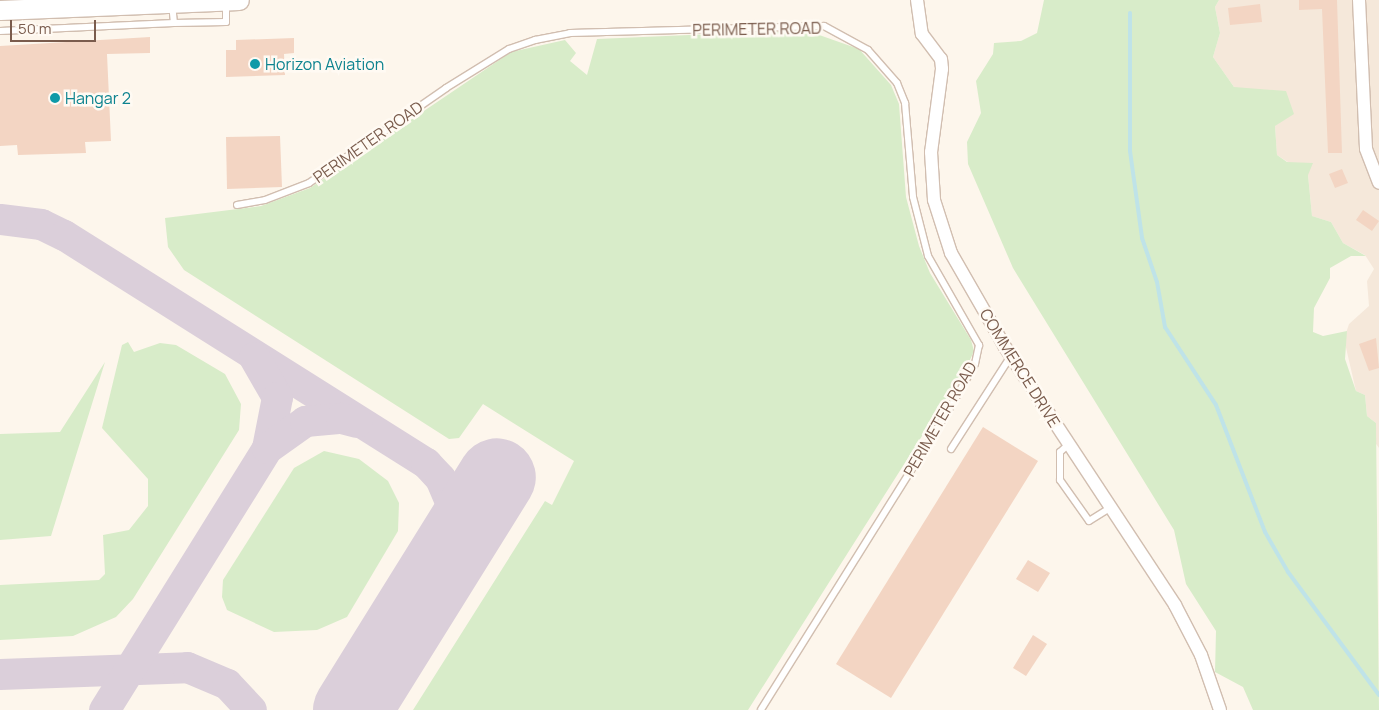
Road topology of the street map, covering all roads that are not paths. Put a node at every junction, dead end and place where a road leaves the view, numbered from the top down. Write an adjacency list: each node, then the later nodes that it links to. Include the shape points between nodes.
1 (239, 0): 4 (main road)
2 (917, 0): 11 (street, COMMERCE DRIVE, via 922,34 941,59 942,69 931,152 934,200 951,253)
3 (1359, 0): 9 (street, via 1366,149)
4 (226, 1): 5 (main road); 7 (lane, via 226,22)
5 (172, 2): 6 (main road); 7 (lane)
6 (0, 10)
7 (174, 23): 8 (lane)
8 (0, 31)
9 (1379, 183)
10 (237, 205): 15 (lane, PERIMETER ROAD, via 279,196 309,183 446,88 509,49 534,40 570,33 824,26 868,50 897,83 905,103 913,197 928,256 978,345 975,364)
11 (1010, 356): 12 (street, COMMERCE DRIVE); 13 (lane)
12 (1069, 444): 14 (street, COMMERCE DRIVE); 14 (lane, via 1060,452 1060,480 1089,522)
13 (950, 449)
14 (1111, 507): 16 (street, COMMERCE DRIVE, via 1190,633)
15 (761, 710)
16 (1220, 710)

